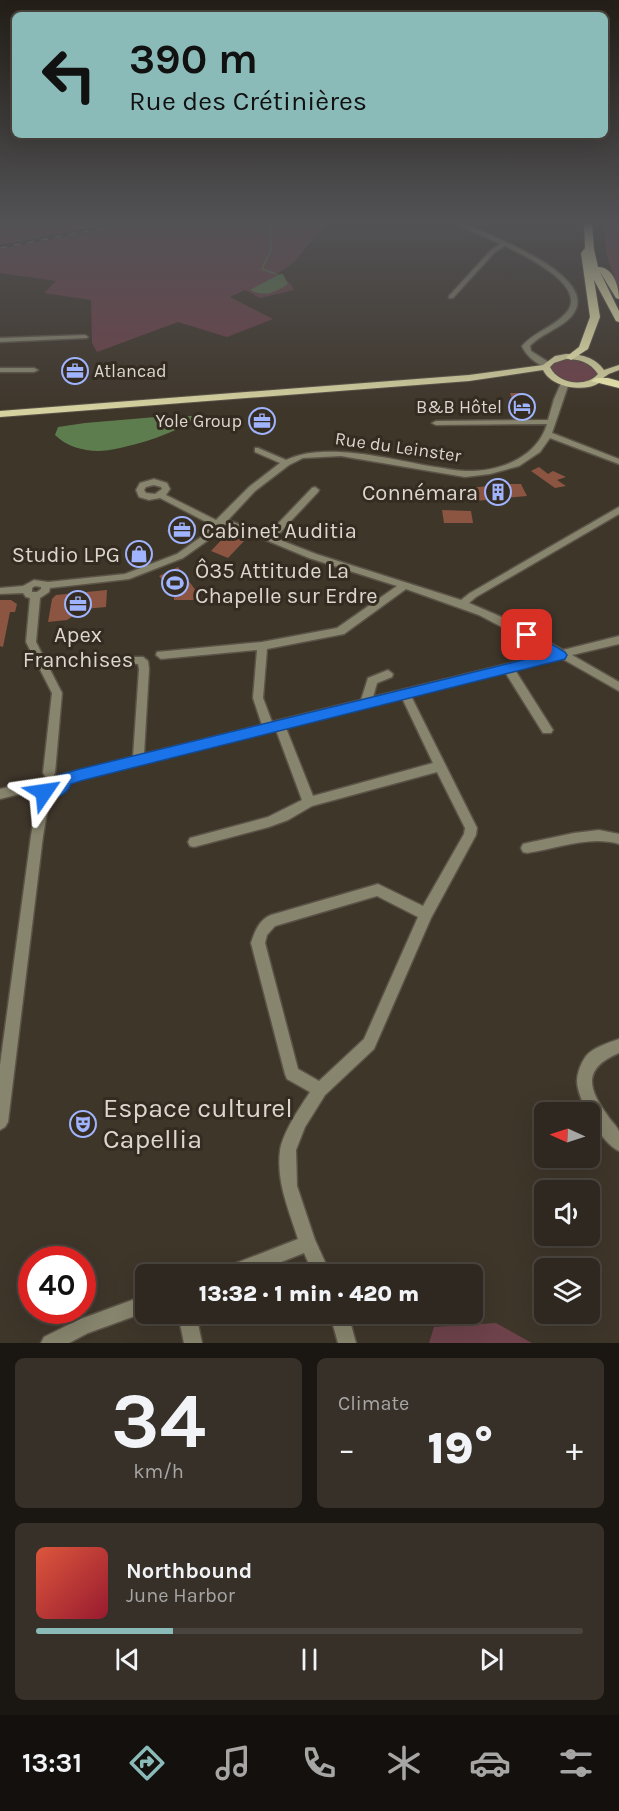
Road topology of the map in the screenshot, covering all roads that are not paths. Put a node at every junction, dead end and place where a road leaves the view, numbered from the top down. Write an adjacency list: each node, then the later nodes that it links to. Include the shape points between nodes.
1 (461, 286): 6 (street)
2 (570, 286): 11 (street, via 575,295 568,315)
3 (590, 286): 12 (highway, via 595,317 583,349)
4 (601, 286): 8 (highway)
5 (609, 286): 7 (highway)
6 (451, 297)
7 (619, 308)
8 (619, 319)
9 (86, 338): 10 (street)
10 (0, 340)
11 (530, 342): 13 (street, via 536,353); 15 (street, via 527,350)
12 (571, 357): 13 (main road); 14 (main road)
13 (555, 358): 15 (main road)
14 (595, 364): 16 (main road); 19 (main road)
15 (546, 366): 20 (main road); 21 (main road)
16 (619, 366): 19 (main road)
17 (0, 370): 18 (street)
18 (34, 370)
19 (599, 377): 22 (main road, via 584,385); 23 (highway)
20 (469, 378): 21 (main road); 24 (main road)
21 (554, 378): 22 (main road)
22 (565, 383): 27 (street, Rue du Leinster)
23 (619, 385)
24 (136, 404): 25 (main road); 26 (main road)
25 (0, 408)
26 (0, 414)
27 (551, 422): 28 (street); 29 (street, Rue du Leinster)
28 (436, 423)
29 (548, 434): 31 (street); 32 (street, Rue du Leinster, via 526,458 483,473 453,473 332,453 301,456)
30 (258, 450): 32 (street)
31 (619, 462)
32 (286, 463): 36 (street, Rue du Leinster)
33 (315, 490): 38 (street, via 267,537)
34 (160, 495): 36 (street)
35 (619, 510): 41 (street)
36 (218, 522): 37 (street); 40 (street, Rue du Leinster, via 194,548 140,574 46,585 45,592)
37 (248, 531)
38 (403, 586): 41 (street); 43 (street, via 340,631)
39 (0, 591): 40 (street)
40 (31, 592): 56 (street, via 31,642 57,693)
41 (462, 604): 45 (street)
42 (619, 640): 45 (street)
43 (262, 646): 44 (street); 52 (street, via 258,698)
44 (161, 655)
45 (560, 655): 47 (street); 49 (street)
46 (128, 660): 54 (street, via 143,661 144,669)
47 (508, 668): 50 (street); 53 (street)
48 (388, 674): 51 (street, via 372,681)
49 (619, 687)
50 (405, 694): 51 (street); 55 (street)
51 (366, 703): 52 (street)
52 (274, 727): 54 (street); 60 (street)
53 (547, 730)
54 (138, 761): 57 (street)
55 (441, 766): 60 (street); 64 (street, via 471,828)
56 (49, 773): 57 (street, via 57,772); 58 (street, via 40,779)
57 (64, 779): 58 (street, via 60,789)
58 (43, 789): 59 (street); 67 (street)
59 (0, 794)
60 (309, 802): 62 (street, via 299,810)
61 (619, 839): 63 (street, via 606,834 590,835)
62 (194, 842)
63 (527, 848)
64 (426, 914): 66 (street, via 369,1044); 66 (street, via 378,890 271,921 261,932 258,943 292,1074)
65 (619, 1046): 68 (street, via 590,1063 584,1078 604,1124)
66 (320, 1090): 69 (street, via 288,1150 289,1186)
67 (0, 1121)
68 (619, 1143)
69 (308, 1243): 70 (street); 71 (street)
70 (255, 1264)
71 (318, 1264)
72 (135, 1307): 75 (street)
73 (189, 1324): 76 (street)
74 (342, 1324): 77 (street)
75 (50, 1343)
76 (192, 1343)
77 (347, 1343)

